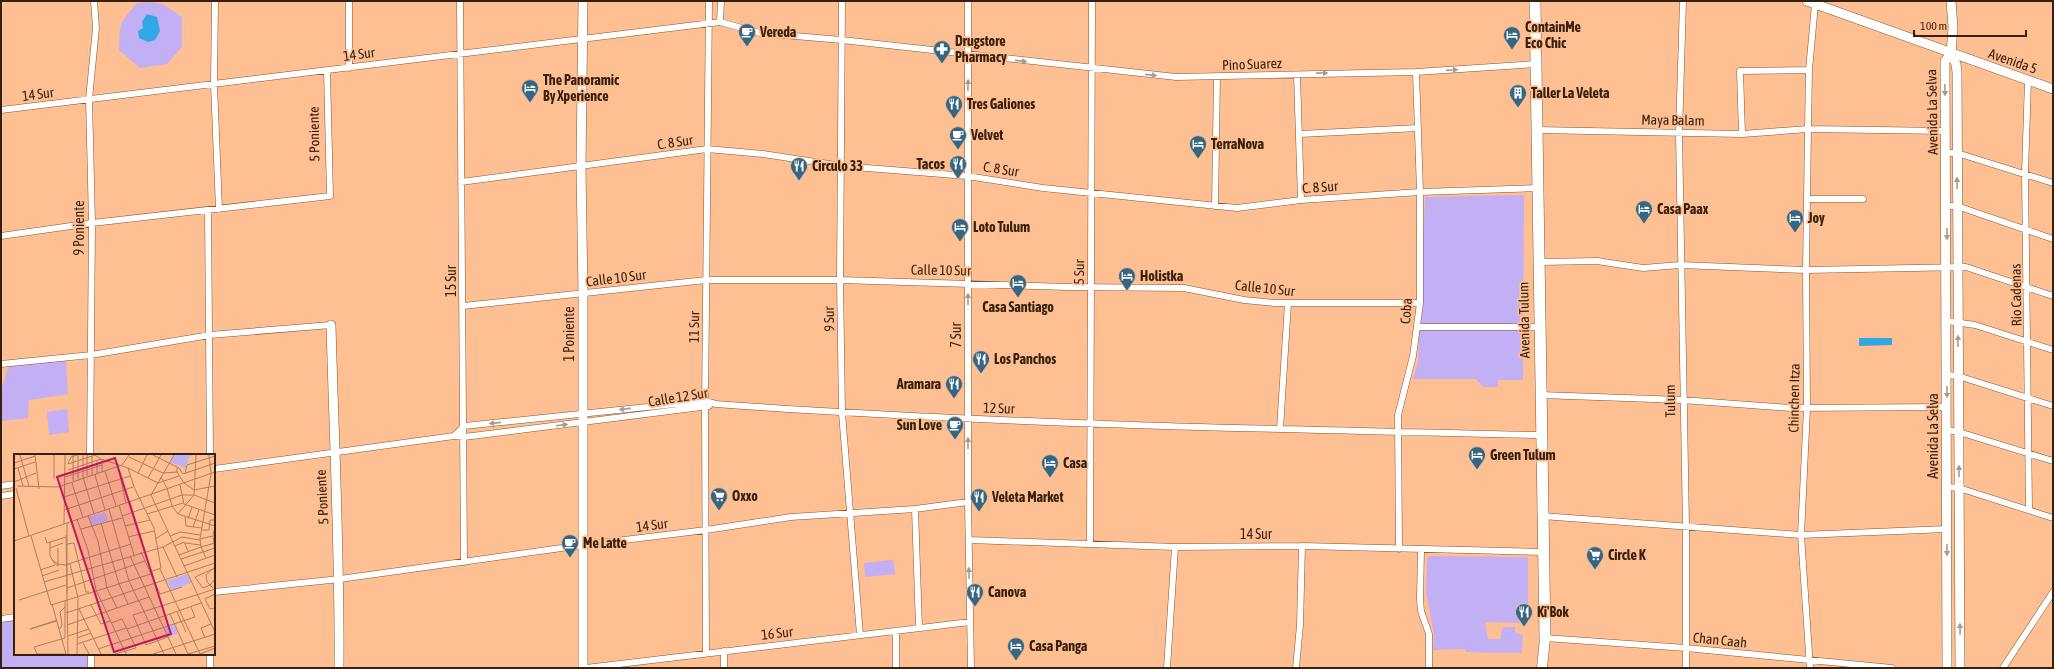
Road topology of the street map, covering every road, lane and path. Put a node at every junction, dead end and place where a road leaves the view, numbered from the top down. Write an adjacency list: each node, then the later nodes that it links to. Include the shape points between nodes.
1 (94, 1): 33 (street, 9 Poniente, via 96,28)
2 (215, 1): 31 (street)
3 (349, 1): 23 (street)
4 (460, 1): 19 (street, 15 Sur)
5 (583, 1): 17 (street, 1 Poniente)
6 (709, 1): 16 (street, 11 Sur)
7 (721, 1): 15 (street)
8 (842, 1): 18 (street, 9 Sur)
9 (968, 1): 21 (street, 7 Sur)
10 (1092, 1): 24 (street, 5 Sur)
11 (1534, 1): 22 (highway, Avenida Tulum)
12 (1683, 1): 39 (street, Tulum)
13 (1951, 1): 20 (street)
14 (1811, 2): 20 (street, Avenida 5); 26 (street, Chinchen Itza)
15 (720, 22): 16 (street, 14 Sur); 18 (street, Pino Suarez, via 760,33)
16 (710, 24): 17 (street, 14 Sur); 42 (street, 11 Sur)
17 (582, 39): 19 (street, 14 Sur); 46 (street, 1 Poniente)
18 (842, 40): 21 (street, Pino Suarez); 45 (street, 9 Sur)
19 (460, 54): 23 (street, 14 Sur); 49 (street, 15 Sur)
20 (1951, 54): 30 (street, Avenida 5); 38 (street, Avenida La Selva, one-way to 38, via 1945,61); 44 (street, Avenida La Selva, via 1957,72)
21 (969, 55): 24 (street, Pino Suarez, one-way to 24); 48 (street, 7 Sur, one-way to 21)
22 (1536, 64): 27 (street, Pino Suarez, one-way to 22); 37 (highway, Avenida Tulum)
23 (349, 68): 25 (street, 14 Sur)
24 (1092, 68): 29 (street, Pino Suarez, one-way to 29, via 1176,77); 53 (street, 5 Sur)
25 (327, 70): 31 (street, 14 Sur); 60 (street, 5 Poniente, via 330,196)
26 (1809, 70): 36 (street, Chinchen Itza); 41 (street, via 1740,71)
27 (1416, 72): 28 (street, Pino Suarez, one-way to 27); 35 (street, Coba)
28 (1297, 75): 29 (street, Pino Suarez); 40 (street)
29 (1217, 77): 57 (street)
30 (2028, 80): 32 (street, Avenida 5); 47 (street, Río Cadenas)
31 (214, 84): 33 (street, 14 Sur); 60 (street)
32 (2053, 89)
33 (89, 99): 34 (street, 14 Sur); 62 (street, 9 Poniente)
34 (1, 110)
35 (1418, 128): 40 (street); 52 (street, Coba)
36 (1808, 128): 38 (street, Maya Balam); 41 (street, Maya Balam); 54 (street, Chinchen Itza)
37 (1537, 130): 39 (street, Maya Balam); 51 (highway, Avenida Tulum)
38 (1946, 132): 43 (street, Avenida La Selva)
39 (1678, 133): 41 (street, Maya Balam); 67 (street, Tulum)
40 (1300, 134): 55 (street)
41 (1742, 134)
42 (707, 149): 45 (street, C. 8 Sur, via 763,154); 46 (street, C. 8 Sur); 71 (street, 11 Sur)
43 (1946, 152): 44 (street); 58 (street, Avenida La Selva)
44 (1957, 152): 47 (street); 59 (street, Avenida La Selva, one-way to 44)
45 (842, 166): 48 (street, C. 8 Sur); 72 (street, 9 Sur)
46 (581, 167): 49 (street, C. 8 Sur); 76 (street, 1 Poniente)
47 (2025, 173): 50 (street); 63 (street, Río Cadenas)
48 (967, 176): 53 (street, C. 8 Sur); 73 (street, 7 Sur)
49 (461, 182): 80 (street, 15 Sur)
50 (2053, 183)
51 (1538, 188): 52 (street, C. 8 Sur); 66 (highway, Avenida Tulum)
52 (1420, 192): 55 (street, C. 8 Sur); 79 (street, Coba)
53 (1093, 194): 57 (street, C. 8 Sur); 74 (street, 5 Sur)
54 (1807, 199): 56 (street); 70 (street, Chinchen Itza)
55 (1301, 200): 57 (street, C. 8 Sur, via 1237,208)
56 (1863, 200)
57 (1214, 206)
58 (1946, 206): 59 (street); 68 (street, Avenida La Selva, one-way to 68)
59 (1957, 206): 63 (street); 69 (street, Avenida La Selva)
60 (219, 209): 61 (street)
61 (208, 210): 62 (street); 86 (street)
62 (92, 223): 64 (street); 89 (street, 9 Poniente)
63 (2027, 230): 65 (street); 75 (street, Río Cadenas)
64 (1, 236)
65 (2053, 239)
66 (1539, 262): 67 (street, via 1597,261 1642,268); 85 (highway, Avenida Tulum)
67 (1680, 265): 70 (street); 95 (street, Tulum)
68 (1947, 267): 69 (street); 70 (street); 81 (street, Avenida La Selva)
69 (1958, 267): 75 (street, via 1972,268); 82 (street, Avenida La Selva)
70 (1806, 270): 100 (street, Chinchen Itza)
71 (706, 280): 72 (street, Calle 10 Sur); 76 (street, Calle 10 Sur); 96 (street, 11 Sur)
72 (840, 280): 73 (street, Calle 10 Sur); 101 (street, 9 Sur)
73 (967, 283): 74 (street, Calle 10 Sur); 104 (street, 7 Sur, one-way to 73)
74 (1090, 287): 78 (street, Calle 10 Sur, via 1184,288 1244,300); 105 (street, 5 Sur)
75 (2028, 288): 77 (street); 87 (street, Río Cadenas)
76 (583, 294): 80 (street, Calle 10 Sur); 103 (street, 1 Poniente)
77 (2053, 296)
78 (1288, 303): 79 (street, Calle 10 Sur); 108 (street)
79 (1420, 303): 84 (street, Coba)
80 (463, 306): 106 (street, 15 Sur)
81 (1947, 321): 82 (street); 91 (street, Avenida La Selva)
82 (1958, 321): 87 (street, via 1975,324); 92 (street, Avenida La Selva, one-way to 82)
83 (331, 325): 86 (street); 115 (street, 5 Poniente)
84 (1418, 327): 85 (street); 110 (street, Coba, via 1401,400)
85 (1539, 327): 93 (highway, Avenida Tulum)
86 (210, 335): 89 (street); 118 (street)
87 (2029, 343): 88 (street); 94 (street, Río Cadenas)
88 (2053, 350)
89 (91, 355): 90 (street); 117 (street, 9 Poniente)
90 (1, 364)
91 (1947, 375): 92 (street); 99 (street, Avenida La Selva, one-way to 99)
92 (1958, 376): 94 (street); 111 (street, Avenida La Selva)
93 (1540, 395): 95 (street); 112 (highway, Avenida Tulum)
94 (2027, 397): 98 (street); 116 (street, Río Cadenas)
95 (1682, 400): 100 (street); 133 (street, Tulum)
96 (705, 404): 97 (street, Calle 12 Sur); 103 (street, Calle 12 Sur); 135 (street, 11 Sur)
97 (716, 404): 101 (street, 12 Sur)
98 (2053, 406)
99 (1947, 407): 100 (street); 109 (street, Avenida La Selva)
100 (1807, 408): 136 (street, Chinchen Itza)
101 (842, 413): 104 (street, 12 Sur); 130 (street, 9 Sur)
102 (545, 418): 103 (street, Calle 12 Sur); 106 (street, Calle 12 Sur, one-way to 106); 107 (street)
103 (583, 418): 107 (street, Calle 12 Sur, one-way to 103); 139 (street, 1 Poniente)
104 (968, 419): 105 (street, 12 Sur); 127 (street, 7 Sur, one-way to 104)
105 (1091, 424): 108 (street, 12 Sur); 138 (street, 5 Sur)
106 (464, 426): 113 (street); 114 (street, 15 Sur)
107 (546, 427): 114 (street, Calle 12 Sur)
108 (1280, 429): 110 (street, 12 Sur)
109 (1947, 430): 111 (street); 123 (street, Avenida La Selva)
110 (1398, 432): 112 (street, 12 Sur); 142 (street, Coba)
111 (1958, 432): 116 (street); 124 (street, Avenida La Selva, one-way to 111)
112 (1541, 435): 131 (highway, Avenida Tulum)
113 (454, 436): 114 (street, Calle 12 Sur); 115 (street, Calle 12 Sur)
114 (464, 436): 145 (street, 15 Sur)
115 (334, 453): 120 (street, Calle 12 Sur); 146 (street, 5 Poniente)
116 (2029, 453): 119 (street); 129 (street, Río Cadenas)
117 (90, 454)
118 (210, 454)
119 (2053, 461)
120 (215, 470)
121 (14, 484): 122 (street)
122 (1, 486)
123 (1947, 487): 124 (street); 134 (street, Avenida La Selva)
124 (1959, 488): 129 (street); 178 (street, Avenida La Selva, one-way to 124)
125 (14, 494): 126 (street)
126 (1, 496)
127 (968, 502): 128 (street, 14 Sur); 137 (street, 7 Sur)
128 (915, 509): 130 (street, 14 Sur); 152 (street)
129 (2029, 510): 132 (street)
130 (851, 513): 135 (street, 14 Sur, via 791,517); 154 (street, 9 Sur)
131 (1542, 516): 133 (street); 144 (highway, Avenida Tulum)
132 (2053, 518)
133 (1686, 527): 136 (street); 156 (street, Tulum)
134 (1947, 529): 136 (street); 177 (street, Avenida La Selva, one-way to 177)
135 (706, 530): 139 (street, 14 Sur); 158 (street, 11 Sur)
136 (1801, 535): 161 (street, Chinchen Itza)
137 (969, 540): 138 (street, 14 Sur); 151 (street, 7 Sur, one-way to 137)
138 (1090, 544): 141 (street, 14 Sur)
139 (583, 545): 145 (street, 14 Sur); 165 (street, 1 Poniente)
140 (1302, 546): 141 (street, 14 Sur); 142 (street, 14 Sur); 170 (street)
141 (1175, 547): 169 (street)
142 (1399, 549): 143 (street, 14 Sur)
143 (1421, 550): 144 (street, 14 Sur); 171 (street, via 1420,599 1421,611 1429,634)
144 (1543, 552): 155 (highway, Avenida Tulum)
145 (464, 562): 146 (street, 14 Sur)
146 (340, 579): 147 (street, 14 Sur); 164 (street, 5 Poniente)
147 (215, 592)
148 (2053, 592): 179 (street)
149 (14, 617): 150 (street)
150 (1, 619)
151 (970, 622): 152 (street, 16 Sur); 168 (street, 7 Sur)
152 (919, 628): 153 (street, 16 Sur)
153 (896, 631): 154 (street, 16 Sur); 167 (street)
154 (860, 635): 157 (street, 16 Sur)
155 (1545, 638): 156 (street, Chan Caah); 172 (main road, Avenida Tulum); 173 (main road, Avenida Tulum)
156 (1686, 648): 161 (street, Chan Caah); 174 (street, Tulum)
157 (724, 651): 158 (street, 16 Sur); 166 (street)
158 (706, 653): 165 (street, 16 Sur)
159 (91, 655): 162 (street)
160 (210, 655): 163 (street)
161 (1810, 661): 175 (street, Chinchen Itza); 176 (street, Chan Caah)
162 (91, 668)
163 (210, 668)
164 (340, 668)
165 (585, 668)
166 (724, 668)
167 (896, 668)
168 (971, 668)
169 (1167, 668)
170 (1296, 668)
171 (1429, 668)
172 (1542, 668)
173 (1547, 668)
174 (1686, 668)
175 (1810, 668)
176 (1892, 668)
177 (1947, 668)
178 (1960, 668)
179 (2003, 668)

